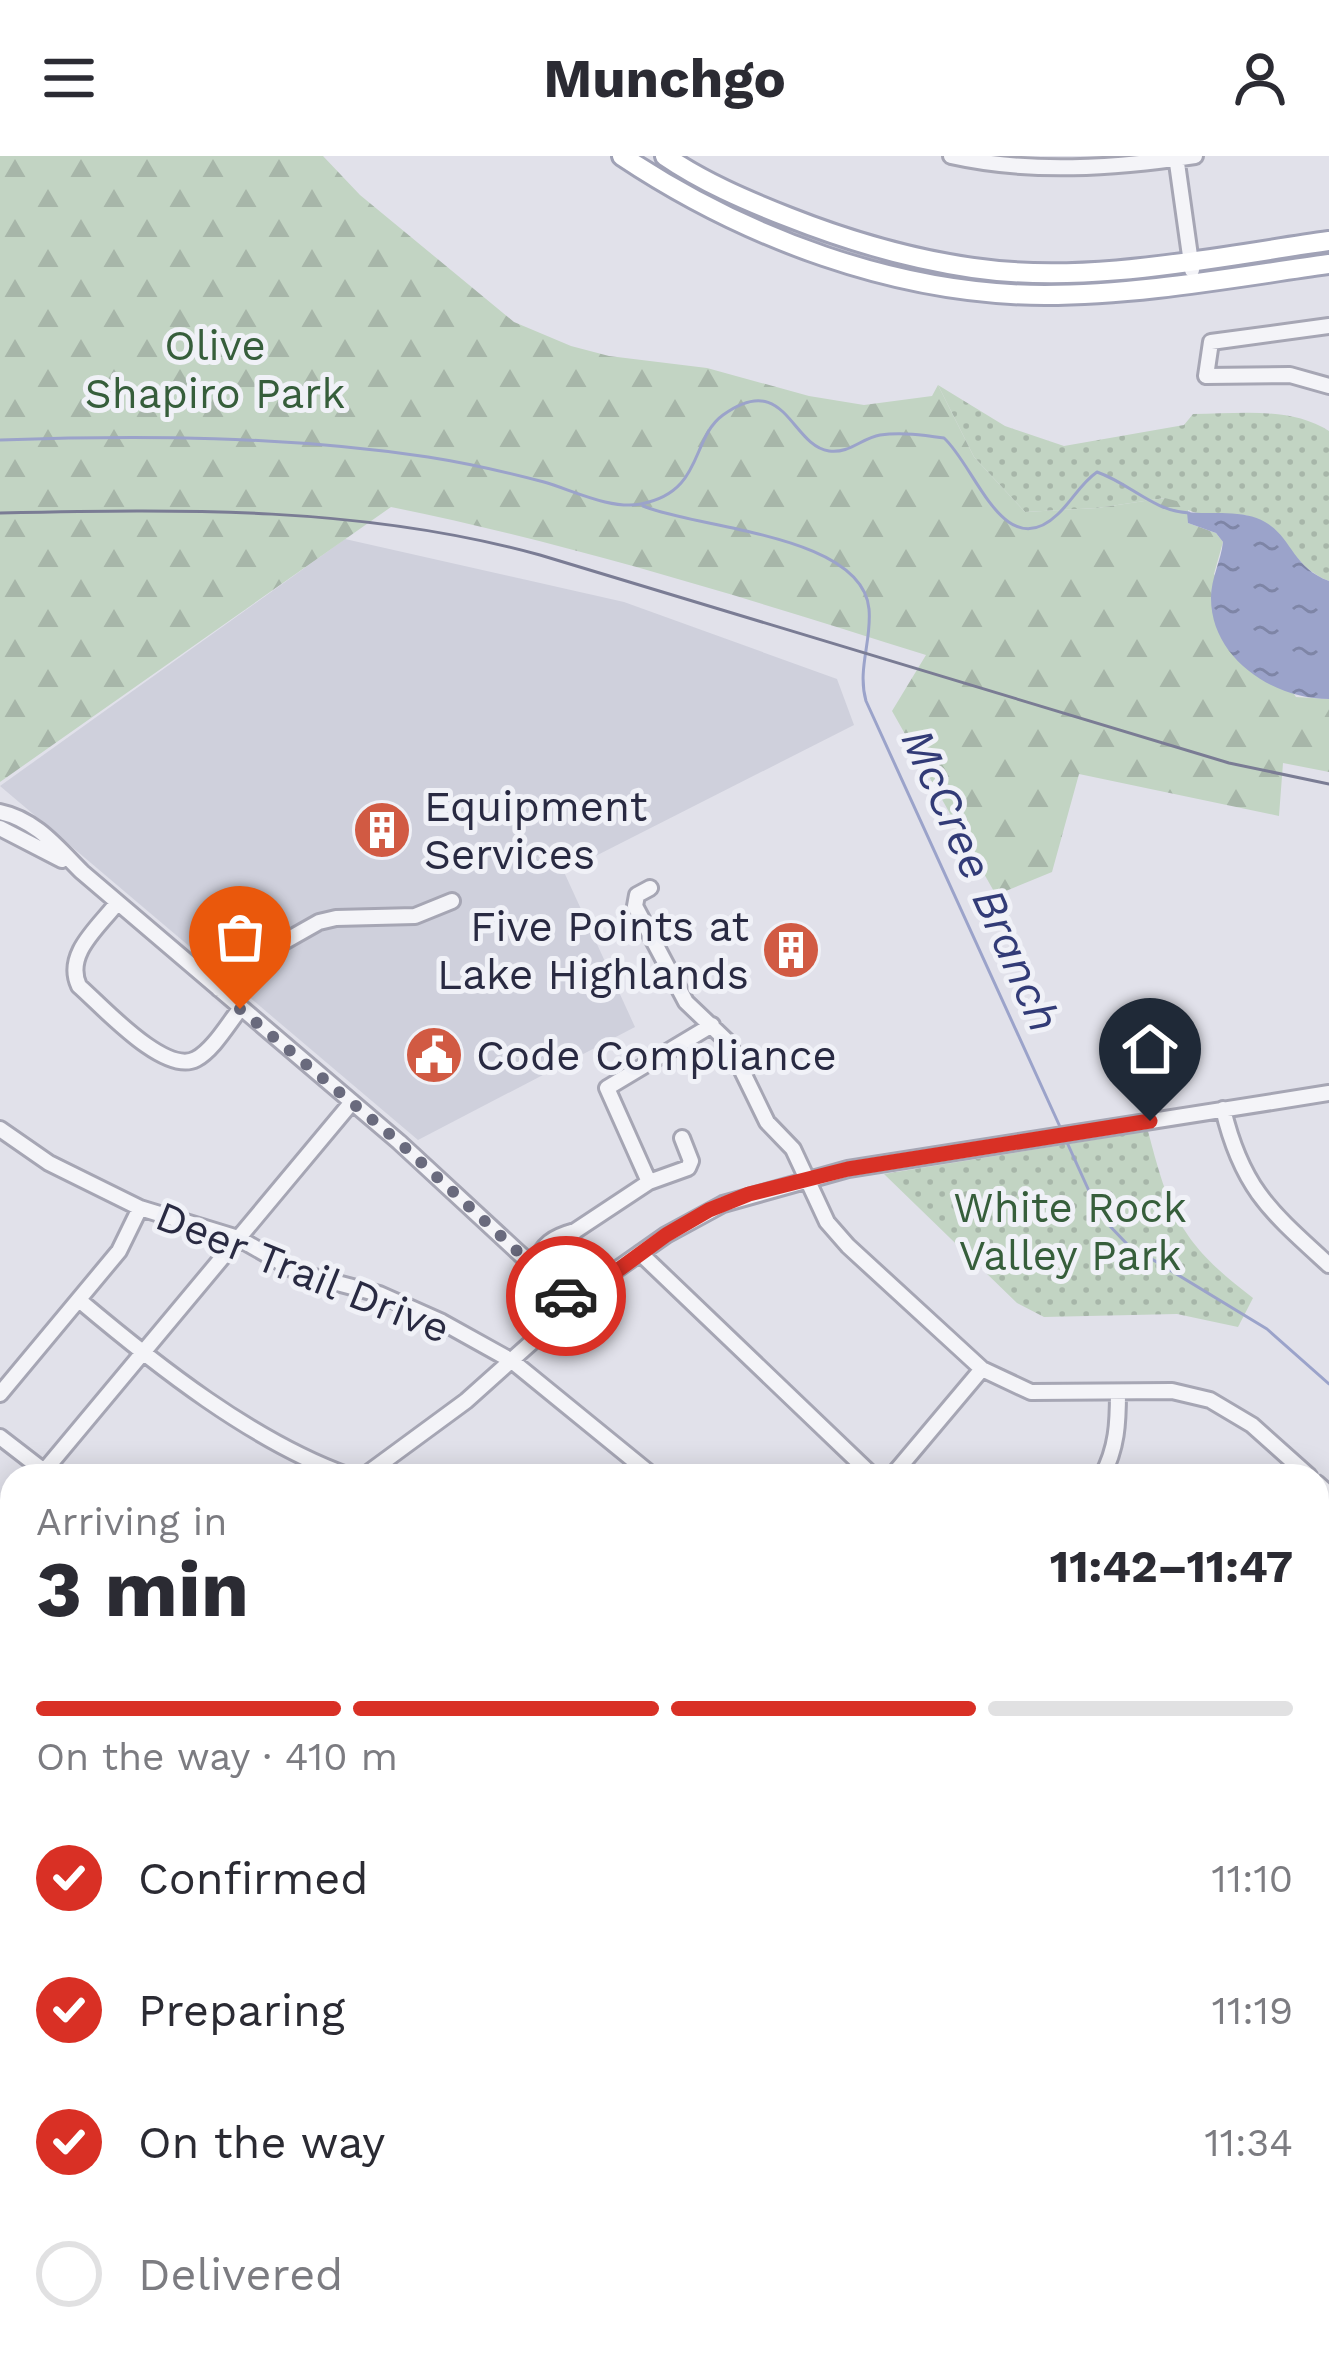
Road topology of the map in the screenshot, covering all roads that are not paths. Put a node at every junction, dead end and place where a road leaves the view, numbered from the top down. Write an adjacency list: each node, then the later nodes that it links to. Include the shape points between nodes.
1 (622, 156): 7 (main road)
2 (665, 156): 7 (main road)
3 (951, 156): 6 (street)
4 (1195, 156): 5 (street)
5 (1176, 158): 6 (street, via 1099,167); 10 (street)
6 (1007, 160)
7 (684, 180): 9 (main road, via 826,233); 12 (main road, via 724,215 770,236)
8 (1329, 241): 10 (main road)
9 (918, 256): 10 (main road, via 1021,271); 12 (main road)
10 (1191, 260): 13 (street)
11 (1329, 264): 13 (main road)
12 (912, 278): 13 (main road, via 1040,296)
13 (1194, 283)
14 (1329, 326): 15 (street, via 1211,342 1206,376 1290,375)
15 (1329, 386)
16 (0, 812): 18 (street, via 35,827)
17 (0, 828): 18 (street)
18 (82, 872): 21 (street)
19 (650, 888): 24 (street, via 635,906 686,1002)
20 (452, 901): 22 (street, via 416,916 319,922 250,961)
21 (117, 903): 22 (street); 23 (street, via 76,956 75,977 137,1037 164,1058 192,1062)
22 (219, 989): 23 (street)
23 (240, 1009): 26 (street)
24 (712, 1025): 30 (street); 31 (street, via 607,1088)
25 (1329, 1094): 27 (street)
26 (352, 1102): 33 (street); 36 (street)
27 (1223, 1109): 30 (street); 35 (street, via 1245,1177)
28 (3, 1138): 32 (street, Deer Trail Drive)
29 (682, 1138): 31 (street, via 688,1168)
30 (807, 1178): 34 (street, via 723,1204); 41 (street, via 837,1234)
31 (649, 1182): 36 (street, via 556,1236)
32 (140, 1208): 33 (street, Deer Trail Drive); 37 (street, via 119,1251)
33 (238, 1238): 39 (street); 40 (street, Deer Trail Drive, via 299,1274 379,1294)
34 (640, 1253): 38 (street); 50 (street)
35 (1329, 1265)
36 (534, 1266): 38 (street)
37 (79, 1300): 39 (street); 43 (street)
38 (573, 1303): 40 (street)
39 (144, 1352): 46 (street); 47 (street, via 232,1416)
40 (512, 1361): 48 (street); 49 (street, Deer Trail Drive)
41 (982, 1369): 42 (street, via 1031,1392); 51 (street)
42 (1118, 1392): 52 (street); 53 (street, via 1210,1400)
43 (0, 1394)
44 (0, 1437): 45 (street)
45 (35, 1464)
46 (50, 1464)
47 (326, 1464)
48 (382, 1464)
49 (638, 1464)
50 (860, 1464)
51 (902, 1464)
52 (1108, 1464)
53 (1296, 1464)

